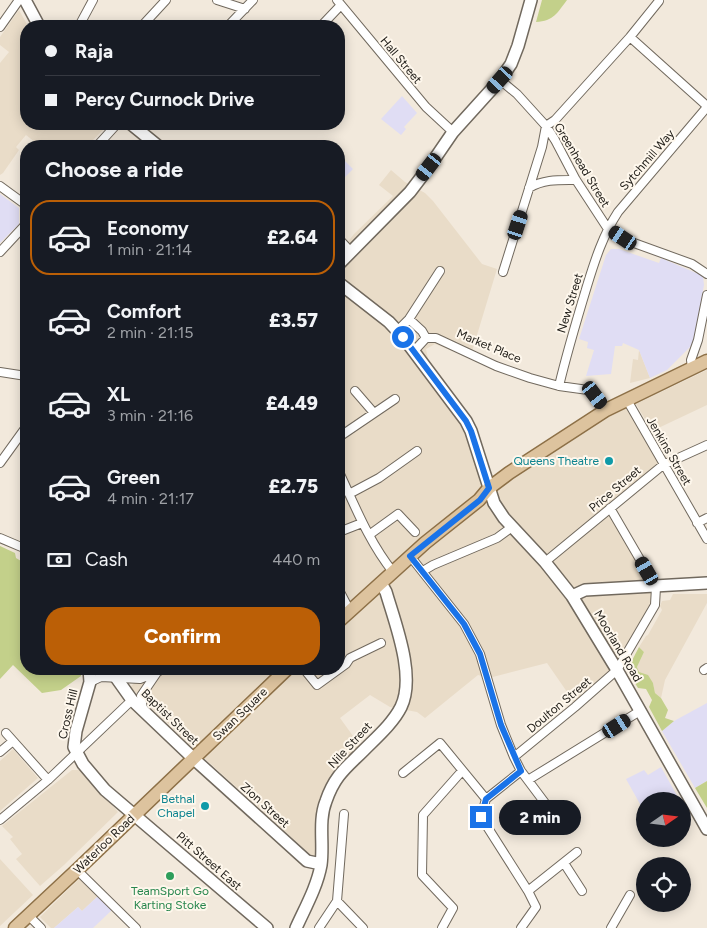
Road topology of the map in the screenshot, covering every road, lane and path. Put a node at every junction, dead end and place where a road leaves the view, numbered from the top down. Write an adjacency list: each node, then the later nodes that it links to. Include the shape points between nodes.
1 (19, 0): 16 (street)
2 (25, 0): 11 (main road)
3 (93, 0): 12 (street)
4 (166, 0): 13 (street)
5 (217, 0): 10 (street)
6 (253, 0): 10 (street)
7 (531, 0): 18 (main road, via 518,46)
8 (659, 1): 17 (street)
9 (339, 3): 15 (street); 23 (street, Hall Street, via 426,108)
10 (245, 9): 14 (street)
11 (37, 20)
12 (82, 20)
13 (148, 20)
14 (234, 20)
15 (326, 20)
16 (0, 27)
17 (630, 37): 19 (street, Sytchmill Way); 20 (street)
18 (500, 80): 20 (street, Greenhead Street); 23 (main road)
19 (707, 107): 30 (street, Sytchmill Way, via 618,212)
20 (546, 126): 26 (street, Greenhead Street); 28 (street)
21 (112, 130): 24 (street)
22 (139, 130): 25 (main road)
23 (453, 132): 34 (main road, via 410,192)
24 (102, 140)
25 (151, 140)
26 (576, 180): 28 (street, via 544,181); 30 (street, Greenhead Street)
27 (0, 186): 29 (street)
28 (529, 188): 37 (street, via 510,263)
29 (20, 201)
30 (608, 229): 38 (street, Greenhead Street, via 623,238 692,264); 49 (street, New Street, via 600,245)
31 (20, 230): 33 (street)
32 (345, 245): 34 (street)
33 (0, 252)
34 (351, 252): 35 (main road)
35 (345, 258)
36 (440, 271): 41 (street)
37 (503, 272)
38 (707, 274)
39 (345, 288): 42 (main road)
40 (707, 295): 46 (street, via 691,360)
41 (409, 319): 42 (street); 43 (street)
42 (397, 331): 44 (main road)
43 (426, 338): 44 (street); 49 (street, Market Place, via 436,338 496,366)
44 (414, 351): 62 (main road, via 469,426)
45 (707, 361): 46 (main road)
46 (692, 368): 52 (main road)
47 (0, 372): 48 (street)
48 (20, 375)
49 (559, 386): 53 (street, Market Place, via 588,390)
50 (355, 391): 54 (street)
51 (395, 399): 54 (street)
52 (627, 400): 53 (main road); 60 (street, Jenkins Street)
53 (606, 410): 62 (main road)
54 (374, 413): 55 (street)
55 (345, 433)
56 (20, 435): 59 (street)
57 (707, 444): 60 (street, Price Street)
58 (418, 451): 63 (street)
59 (0, 463)
60 (663, 465): 64 (street, Price Street); 67 (street, Jenkins Street)
61 (345, 485): 63 (street)
62 (489, 488): 68 (main road, Moorland Road, via 494,502); 75 (main road, via 480,500)
63 (349, 494): 66 (street)
64 (610, 508): 76 (street, Price Street); 81 (street)
65 (707, 518): 67 (street)
66 (362, 523): 69 (street); 71 (street)
67 (697, 523): 73 (street, Jenkins Street)
68 (512, 527): 76 (main road, Moorland Road); 77 (street, via 497,538)
69 (345, 530)
70 (415, 532): 71 (street, via 398,514)
71 (369, 536): 78 (street)
72 (0, 538): 74 (street)
73 (707, 540)
74 (20, 546)
75 (410, 556): 77 (street); 78 (main road)
76 (545, 562): 82 (main road, Moorland Road)
77 (423, 571): 106 (street, via 464,624 480,654)
78 (392, 572): 79 (main road)
79 (381, 583): 84 (main road); 121 (main road, Nile Street, via 404,662 404,699 394,718 338,776 324,803)
80 (707, 583): 81 (main road)
81 (656, 587): 82 (main road, via 585,590); 88 (street, Doulton Street, via 655,605)
82 (572, 596): 88 (main road, Moorland Road)
83 (345, 601): 84 (street)
84 (350, 611): 85 (main road)
85 (345, 616)
86 (381, 643): 87 (street, via 350,658)
87 (345, 665)
88 (617, 670): 101 (main road, Moorland Road); 106 (street, Doulton Street)
89 (89, 675): 98 (main road, Cross Hill)
90 (105, 675): 98 (street, Cross Hill)
91 (115, 675): 99 (main road, Baptist Street)
92 (124, 675): 93 (street, Cross Hill, via 140,678)
93 (151, 675)
94 (156, 675): 100 (street, via 140,696)
95 (281, 675): 107 (main road, Swan Square)
96 (309, 675): 97 (street, via 317,685)
97 (331, 675)
98 (90, 682): 105 (main road, Cross Hill, via 75,740)
99 (132, 700): 100 (main road, Baptist Street); 105 (street)
100 (143, 709): 107 (main road, Baptist Street)
101 (640, 711): 112 (street); 118 (main road, Moorland Road)
102 (6, 733): 103 (street)
103 (13, 741): 104 (street); 111 (street)
104 (0, 752)
105 (76, 752): 111 (street); 115 (main road, Pitt Street East, via 82,764 105,790)
106 (514, 757): 109 (street)
107 (194, 759): 115 (main road, Waterloo Road); 121 (main road, Zion Street, via 307,861)
108 (462, 771): 110 (street, via 440,743); 113 (street); 135 (street, via 423,815 422,875 453,908)
109 (521, 771): 112 (street); 113 (street)
110 (403, 773)
111 (48, 780): 116 (street)
112 (528, 780): 117 (street)
113 (486, 799): 123 (street, via 481,817)
114 (344, 814): 126 (street)
115 (133, 816): 122 (main road, Waterloo Road); 131 (main road, Pitt Street East)
116 (0, 820)
117 (560, 823)
118 (707, 829)
119 (577, 852): 120 (street)
120 (564, 863): 123 (street); 124 (street)
121 (321, 864): 132 (main road, Nile Street, via 316,885)
122 (77, 870): 127 (main road, Waterloo Road); 130 (street)
123 (528, 891): 136 (street, via 536,907)
124 (582, 891)
125 (630, 895): 137 (street)
126 (336, 901): 133 (street); 134 (street)
127 (28, 915): 128 (main road, Waterloo Road); 129 (street)
128 (15, 928)
129 (41, 928)
130 (136, 928)
131 (267, 928)
132 (296, 928)
133 (319, 928)
134 (363, 928)
135 (442, 928)
136 (522, 928)
137 (611, 928)

